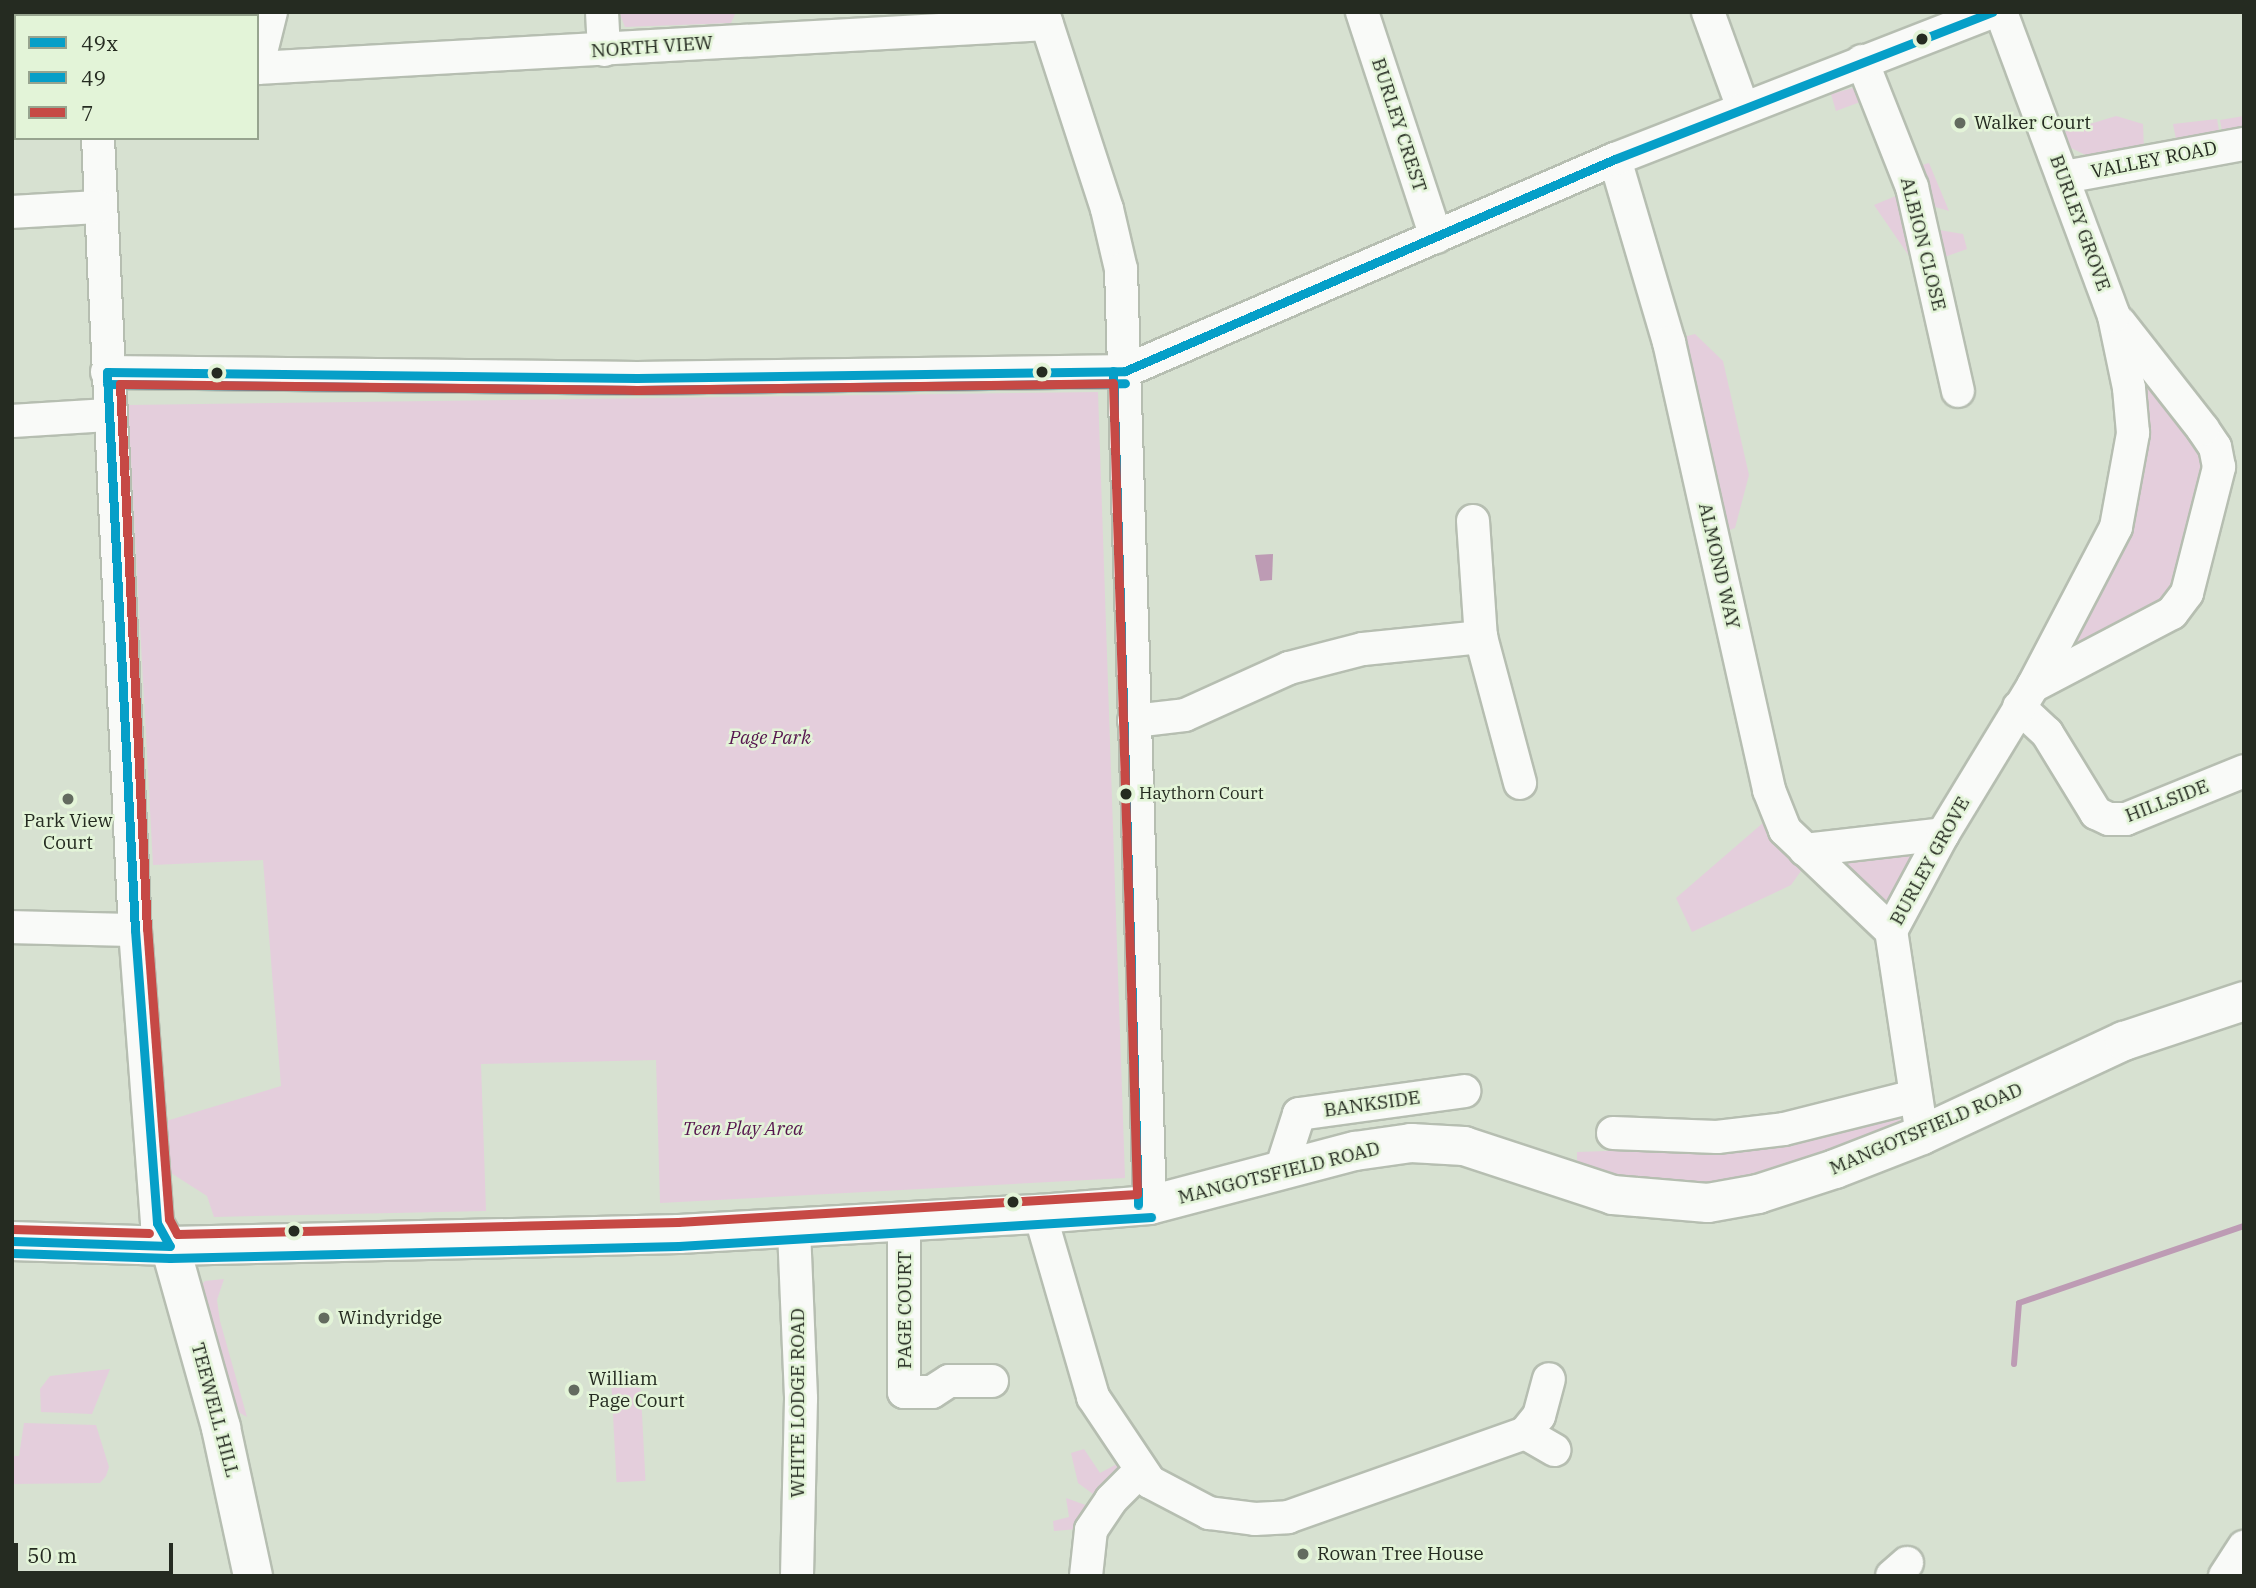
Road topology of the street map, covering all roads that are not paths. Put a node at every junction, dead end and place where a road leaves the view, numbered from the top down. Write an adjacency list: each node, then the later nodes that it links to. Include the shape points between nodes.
1 (271, 12): 10 (street)
2 (602, 12): 9 (street)
3 (1363, 12): 20 (street, BURLEY CREST)
4 (1708, 12): 13 (street)
5 (1993, 12): 11 (street)
6 (2001, 12): 17 (street, BURLEY GROVE)
7 (1045, 18): 8 (street, NORTH VIEW); 22 (street, via 1107,209 1121,269)
8 (749, 27): 9 (street, NORTH VIEW)
9 (604, 50): 12 (street, NORTH VIEW)
10 (259, 60)
11 (1862, 61): 13 (street); 24 (street, ALBION CLOSE, via 1912,187)
12 (259, 68)
13 (1743, 108): 16 (street)
14 (98, 140): 18 (street)
15 (2244, 144): 17 (street, VALLEY ROAD)
16 (1615, 159): 20 (street); 34 (street, ALMOND WAY, via 1669,342 1769,790 1785,830)
17 (2064, 177): 21 (street, BURLEY GROVE)
18 (99, 207): 19 (street); 23 (street)
19 (12, 212)
20 (1436, 237): 22 (street)
21 (2114, 316): 29 (street, BURLEY GROVE, via 2130,388 2133,433 2127,483 2116,527); 29 (street, BURLEY GROVE, via 2203,429 2215,447 2219,467 2187,593 2172,613)
22 (1125, 371): 23 (street, via 637,378); 30 (street)
23 (107, 372): 25 (street)
24 (1958, 391)
25 (108, 415): 26 (street); 36 (street)
26 (12, 421)
27 (1473, 521): 28 (street)
28 (1481, 637): 30 (street, via 1363,649 1289,668 1185,715); 32 (street)
29 (2026, 696): 31 (street, HILLSIDE, via 2096,813 2109,819 2126,819); 33 (street, BURLEY GROVE)
30 (1134, 720): 44 (street)
31 (2244, 771)
32 (1520, 783)
33 (1942, 834): 34 (street); 37 (street, BURLEY GROVE)
34 (1805, 850): 37 (street, ALMOND WAY)
35 (12, 928): 36 (street)
36 (135, 930): 49 (street, via 158,1223)
37 (1891, 931): 40 (street, BURLEY GROVE)
38 (2244, 1001): 42 (main road, MANGOTSFIELD ROAD, via 2124,1041)
39 (1464, 1091): 43 (street, BANKSIDE, via 1299,1114)
40 (1915, 1096): 41 (street, MANGOTSFIELD ROAD, via 1784,1129 1717,1137); 42 (street, BURLEY GROVE)
41 (1613, 1133)
42 (1922, 1135): 43 (main road, MANGOTSFIELD ROAD, via 1770,1190 1708,1203 1613,1195 1464,1146 1411,1143 1355,1151)
43 (1280, 1172): 44 (main road, MANGOTSFIELD ROAD)
44 (1150, 1205): 45 (main road, MANGOTSFIELD ROAD)
45 (1040, 1214): 46 (main road, MANGOTSFIELD ROAD); 54 (street, via 1093,1397)
46 (904, 1223): 47 (main road, MANGOTSFIELD ROAD); 51 (street, PAGE COURT, via 904,1391 932,1391 949,1381)
47 (794, 1230): 49 (main road, MANGOTSFIELD ROAD); 57 (street, WHITE LODGE ROAD, via 801,1399)
48 (12, 1241): 49 (main road, MANGOTSFIELD ROAD)
49 (170, 1246): 56 (main road, TEEWELL HILL, via 221,1428)
50 (1549, 1379): 52 (street, via 1539,1416)
51 (992, 1381)
52 (1525, 1433): 53 (street); 54 (street, via 1288,1517 1209,1513 1169,1495)
53 (1555, 1450)
54 (1141, 1469): 58 (street, via 1111,1500 1091,1530)
55 (2244, 1547): 59 (street)
56 (253, 1576)
57 (797, 1576)
58 (1086, 1576)
59 (2225, 1576)

